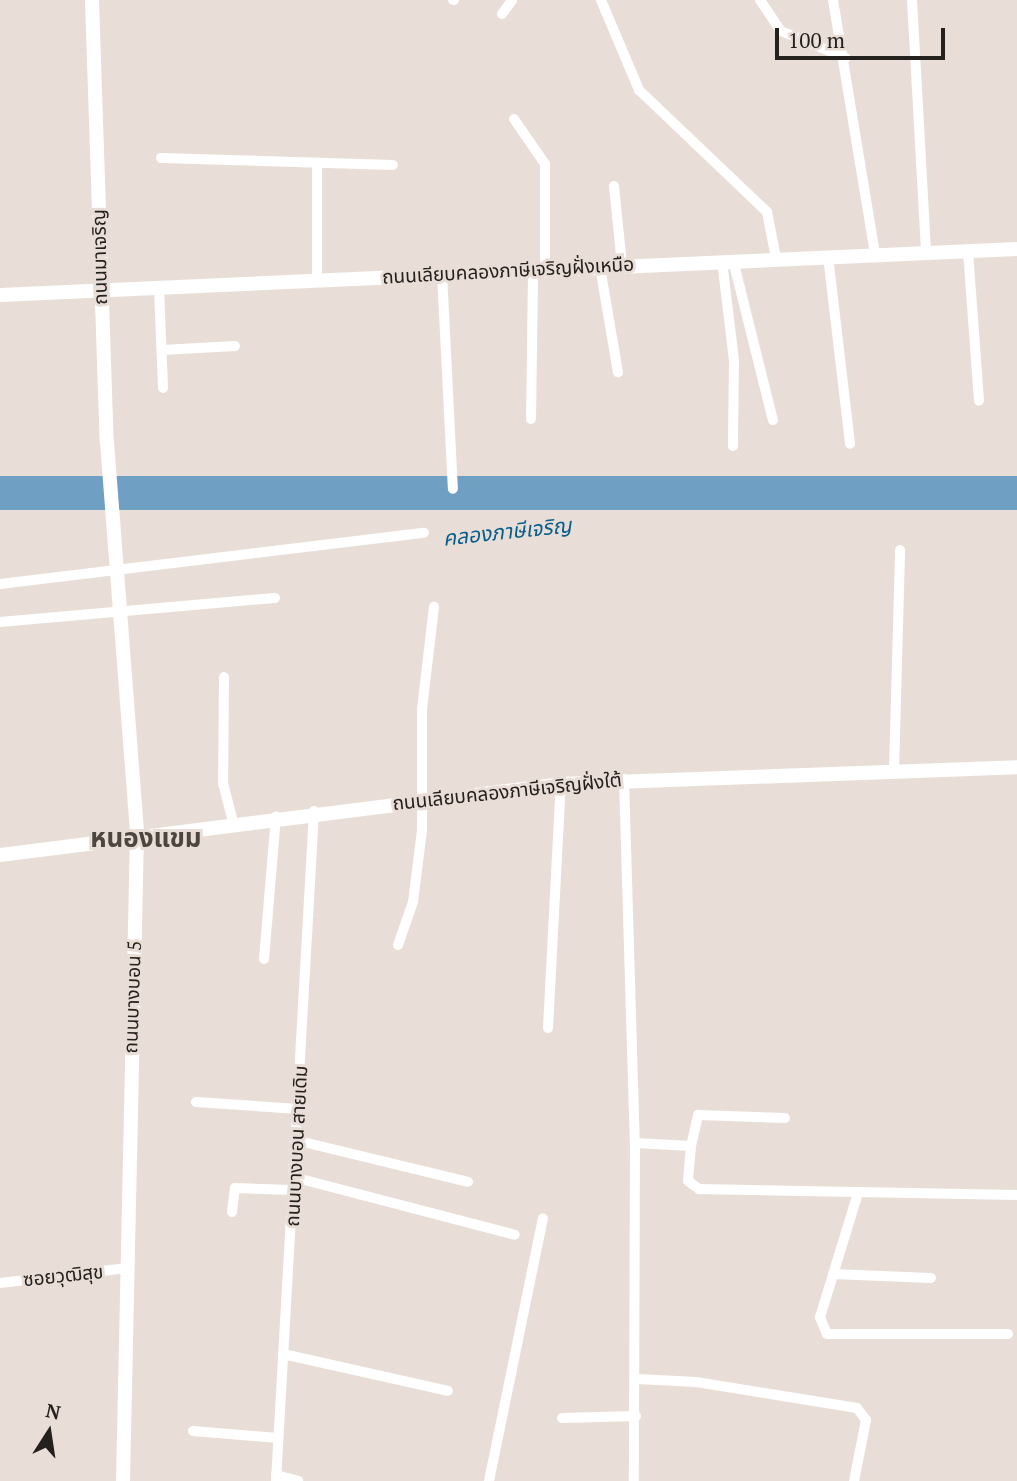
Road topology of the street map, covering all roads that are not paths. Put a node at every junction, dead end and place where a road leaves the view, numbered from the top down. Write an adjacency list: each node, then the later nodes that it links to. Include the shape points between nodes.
1 (92, 0): 27 (main road, ถนนมาเจริญ)
2 (512, 0): 7 (street)
3 (601, 0): 19 (street, via 636,86 767,212)
4 (760, 0): 8 (street, via 781,31)
5 (833, 0): 8 (street)
6 (912, 0): 16 (street)
7 (502, 15)
8 (846, 58): 17 (street)
9 (514, 118): 23 (street, via 545,164)
10 (161, 158): 11 (street)
11 (317, 163): 12 (street); 25 (street)
12 (393, 165)
13 (614, 186): 21 (street)
14 (1017, 249): 15 (main road, ถนนเลียบคลองภาษีเจริญฝั่งเหนือ)
15 (968, 251): 16 (main road, ถนนเลียบคลองภาษีเจริญฝั่งเหนือ); 33 (street)
16 (926, 253): 17 (main road, ถนนเลียบคลองภาษีเจริญฝั่งเหนือ)
17 (874, 255): 18 (main road, ถนนเลียบคลองภาษีเจริญฝั่งเหนือ)
18 (828, 256): 19 (main road, ถนนเลียบคลองภาษีเจริญฝั่งเหนือ); 36 (street)
19 (776, 258): 20 (main road, ถนนเลียบคลองภาษีเจริญฝั่งเหนือ)
20 (727, 261): 21 (main road, ถนนเลียบคลองภาษีเจริญฝั่งเหนือ); 35 (street); 37 (street, via 734,360)
21 (622, 265): 22 (main road, ถนนเลียบคลองภาษีเจริญฝั่งเหนือ)
22 (600, 267): 23 (main road, ถนนเลียบคลองภาษีเจริญฝั่งเหนือ); 31 (street)
23 (539, 268): 24 (main road, ถนนเลียบคลองภาษีเจริญฝั่งเหนือ); 34 (street)
24 (442, 274): 25 (main road, ถนนเลียบคลองภาษีเจริญฝั่งเหนือ); 38 (street)
25 (317, 279): 26 (main road, ถนนเลียบคลองภาษีเจริญฝั่งเหนือ)
26 (159, 288): 27 (main road, ถนนเลียบคลองภาษีเจริญฝั่งเหนือ); 30 (street)
27 (99, 291): 28 (main road, ถนนเลียบคลองภาษีเจริญฝั่งเหนือ); 39 (main road, ถนนมาเจริญ)
28 (0, 295)
29 (235, 346): 30 (street)
30 (162, 350): 32 (street)
31 (618, 372)
32 (163, 388)
33 (979, 401)
34 (531, 419)
35 (773, 420)
36 (850, 444)
37 (733, 446)
38 (453, 489)
39 (111, 514): 55 (main road, ถนนบางบอน 5)
40 (424, 533): 42 (street)
41 (900, 550): 48 (street)
42 (0, 583)
43 (275, 598): 45 (street)
44 (434, 607): 51 (street, via 422,709)
45 (0, 622)
46 (223, 677): 54 (street, via 223,783)
47 (1017, 767): 48 (main road, ถนนเลียบคลองภาษีเจริญฝั่งใต้)
48 (894, 769): 49 (main road, ถนนเลียบคลองภาษีเจริญฝั่งใต้)
49 (624, 779): 50 (main road, ถนนเลียบคลองภาษีเจริญฝั่งใต้); 64 (street)
50 (561, 784): 51 (main road, ถนนเลียบคลองภาษีเจริญฝั่งใต้); 59 (street)
51 (425, 798): 52 (main road, ถนนเลียบคลองภาษีเจริญฝั่งใต้); 57 (street, via 413,902)
52 (314, 811): 53 (main road, ถนนเลียบคลองภาษีเจริญฝั่งใต้); 61 (street, ถนนบางบอน สายเดิม)
53 (276, 816): 54 (main road, ถนนเลียบคลองภาษีเจริญฝั่งใต้); 58 (street)
54 (233, 822): 55 (main road, ถนนเลียบคลองภาษีเจริญฝั่งใต้)
55 (137, 834): 56 (main road, ถนนเลียบคลองภาษีเจริญฝั่งใต้); 74 (main road, ถนนบางบอน 5)
56 (0, 855)
57 (398, 945)
58 (264, 959)
59 (548, 1028)
60 (196, 1102): 61 (street)
61 (298, 1109): 63 (street, ถนนบางบอน สายเดิม)
62 (785, 1118): 65 (street, via 698,1115)
63 (295, 1140): 66 (street, ถนนบางบอน สายเดิม); 67 (street)
64 (635, 1143): 65 (street); 80 (street)
65 (691, 1146): 69 (street, via 688,1181 699,1189)
66 (293, 1177): 68 (street, ถนนบางบอน สายเดิม); 73 (street, via 472,1219)
67 (468, 1182)
68 (293, 1190): 71 (street, via 235,1188); 79 (street, ถนนบางบอน สายเดิม)
69 (858, 1193): 70 (street); 75 (street)
70 (1017, 1195)
71 (232, 1212)
72 (543, 1219): 89 (street)
73 (515, 1235)
74 (127, 1268): 77 (street, ซอยวุฒิสุข); 87 (main road, ถนนบางบอน 5)
75 (833, 1274): 76 (street); 78 (street, via 820,1317 827,1334)
76 (931, 1278)
77 (0, 1283)
78 (1008, 1334)
79 (284, 1353): 81 (street); 85 (street, ถนนบางบอน สายเดิม)
80 (637, 1379): 82 (street); 91 (street, via 696,1382 857,1408 866,1420)
81 (448, 1391)
82 (636, 1416): 83 (street); 90 (street)
83 (562, 1418)
84 (193, 1431): 85 (street)
85 (278, 1438): 86 (street, ถนนบางบอน สายเดิม)
86 (276, 1478): 88 (street)
87 (123, 1481)
88 (298, 1481)
89 (489, 1481)
90 (634, 1481)
91 (855, 1481)

